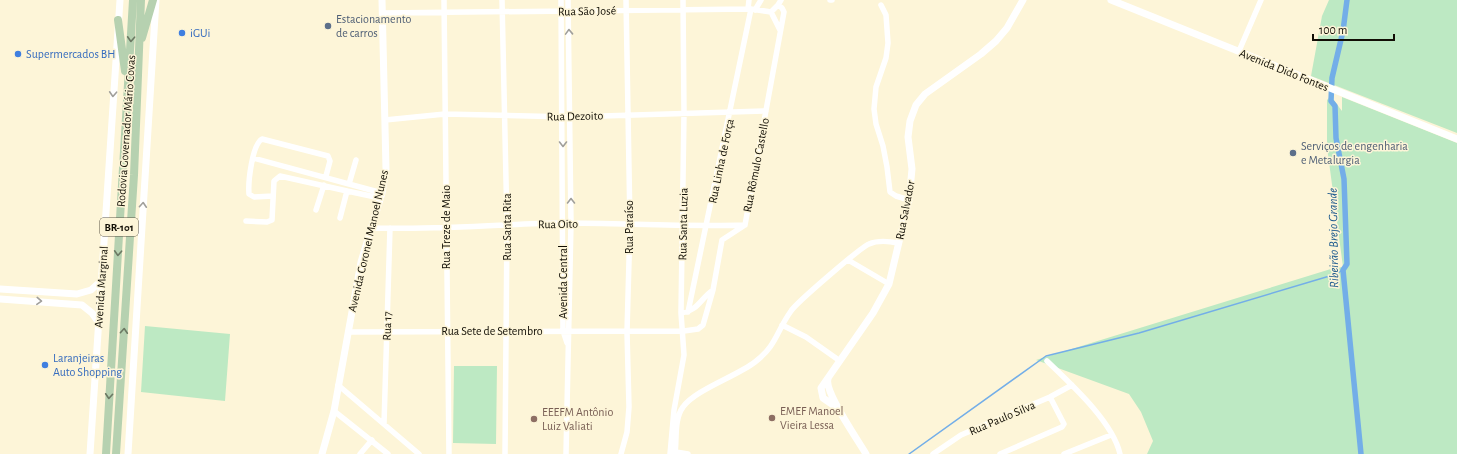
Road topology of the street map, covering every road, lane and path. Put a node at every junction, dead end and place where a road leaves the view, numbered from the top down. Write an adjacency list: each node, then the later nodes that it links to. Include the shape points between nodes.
1 (120, 0): 29 (street, Avenida Marginal)
2 (133, 0): 33 (main road, Rodovia Governador Mário Covas / BR-101, one-way to 33)
3 (141, 0): 31 (main road, Rodovia Governador Mário Covas / BR-101)
4 (155, 0): 31 (main road); 97 (street, one-way to 4)
5 (382, 0): 28 (street, Avenida Coronel Manoel Nunes)
6 (444, 0): 23 (street, Rua Treze de Maio)
7 (502, 0): 24 (street, Rua Santa Rita)
8 (561, 0): 25 (street, Avenida Central)
9 (568, 0): 26 (street, Avenida Central)
10 (626, 0): 20 (street, Rua Paraíso)
11 (683, 0): 21 (street, Rua Santa Luzia)
12 (749, 0): 22 (street)
13 (761, 0): 22 (street, Rua Linha de Força)
14 (1023, 0): 52 (street, Rua Salvador, via 1007,28 996,40 981,54 925,94 916,105 908,137 912,170)
15 (1111, 0): 18 (street, Avenida Dido Fontes)
16 (1261, 0): 32 (street)
17 (779, 3): 27 (street); 30 (street, Rua Rômulo Castello, via 784,12)
18 (1128, 3): 32 (street, Avenida Dido Fontes)
19 (881, 5): 52 (street, via 886,15 888,43 874,100 876,124 883,146 890,192)
20 (626, 10): 21 (street, Rua São José); 26 (street, Rua São José); 38 (street, Rua Paraíso)
21 (683, 10): 22 (street, Rua São José); 36 (street, Rua Santa Luzia)
22 (751, 10): 27 (street, Rua São José); 35 (street, Rua Linha de Força)
23 (444, 12): 24 (street, Rua São José); 28 (street, Rua São José); 37 (street, Rua Treze de Maio)
24 (502, 12): 25 (street, Rua São José); 39 (street, Rua Santa Rita)
25 (561, 12): 26 (street, Rua São José); 40 (street, Avenida Central)
26 (568, 12): 41 (street, Avenida Central, one-way to 26)
27 (771, 12): 30 (street)
28 (382, 13): 42 (street, Avenida Coronel Manoel Nunes)
29 (118, 20): 33 (main road); 68 (street, Avenida Marginal, one-way to 68)
30 (781, 30): 34 (street, Rua Rômulo Castello)
31 (138, 48): 96 (main road, Rodovia Governador Mário Covas / BR-101, one-way to 31, via 134,175)
32 (1238, 51): 43 (street, Avenida Dido Fontes)
33 (128, 93): 95 (main road, Rodovia Governador Mário Covas / BR-101, one-way to 95)
34 (766, 111): 35 (street, Rua Dezoito); 59 (street, Rua Rômulo Castello)
35 (731, 112): 36 (street, Rua Dezoito); 62 (street, Rua Linha de Força)
36 (684, 113): 38 (street, Rua Dezoito); 58 (street, Rua Santa Luzia)
37 (445, 114): 39 (street, Rua Dezoito); 42 (street, Rua Dezoito); 65 (street, Rua Treze de Maio)
38 (628, 115): 41 (street, Rua Dezoito); 61 (street, Rua Paraíso)
39 (504, 117): 40 (street, Rua Dezoito); 60 (street, Rua Santa Rita)
40 (563, 117): 41 (street, Rua Dezoito); 56 (street, Avenida Central, one-way to 56)
41 (570, 117): 57 (street, Avenida Central, one-way to 41)
42 (385, 120): 50 (street, Avenida Coronel Manoel Nunes, via 386,170)
43 (1457, 139)
44 (253, 158): 46 (street); 46 (street, via 256,145 262,138 317,152 330,158); 51 (street, via 249,194 254,197)
45 (356, 160): 47 (street)
46 (326, 176): 47 (street)
47 (349, 184): 50 (street)
48 (324, 185): 49 (street); 51 (street, via 280,176 274,181); 53 (street)
49 (347, 191): 50 (street); 54 (street)
50 (381, 195): 63 (street, Avenida Coronel Manoel Nunes)
51 (273, 196): 55 (street, via 274,212 271,221)
52 (909, 200): 66 (street, Rua Salvador)
53 (316, 210)
54 (340, 218)
55 (246, 221)
56 (563, 223): 57 (street, Rua Oito); 60 (street, Rua Oito); 78 (street, Avenida Central)
57 (571, 223): 61 (street, Rua Oito); 78 (street, Avenida Central)
58 (683, 224): 61 (street, Rua Oito); 62 (street, Rua Oito); 74 (street, Rua Santa Luzia)
59 (745, 224): 62 (street, Rua Oito); 71 (street, Rua Rômulo Castello, via 722,240)
60 (507, 225): 65 (street, Rua Oito); 82 (street, Rua Santa Rita)
61 (630, 225): 83 (street, Rua Paraíso)
62 (707, 226): 73 (street, Rua Linha de Força)
63 (370, 228): 64 (street, Rua Oito); 80 (street, Avenida Coronel Manoel Nunes)
64 (390, 228): 65 (street, Rua Oito); 81 (street, Rua 17)
65 (446, 228): 77 (street, Rua Treze de Maio)
66 (898, 243): 67 (street, via 868,244); 69 (street, Rua Salvador)
67 (848, 260): 69 (street); 76 (street, via 797,304)
68 (102, 280): 70 (street, via 91,290 77,294); 75 (street, Avenida Marginal)
69 (889, 284): 84 (street, Rua Salvador, via 873,313)
70 (0, 289)
71 (713, 290): 73 (street); 79 (street, Rua Rômulo Castello, via 703,325 698,329)
72 (0, 299): 75 (street, one-way to 75, via 82,305)
73 (688, 312): 74 (street)
74 (681, 313): 79 (street, Rua Santa Luzia)
75 (99, 323): 94 (street, Avenida Marginal)
76 (782, 325): 84 (street, via 806,337); 93 (street, via 773,345 754,363 682,407 678,418)
77 (446, 331): 81 (street, Rua Sete de Setembro); 82 (street, Rua Sete de Setembro); 102 (street, Rua Treze de Maio)
78 (566, 331): 82 (street, Rua Sete de Setembro); 83 (street, Rua Sete de Setembro); 104 (street, Avenida Central, via 569,347)
79 (684, 331): 83 (street, Rua Sete de Setembro); 93 (street, Rua Santa Luzia, via 684,355 674,410 671,447)
80 (348, 332): 81 (street, Rua Sete de Setembro); 87 (street, Avenida Coronel Manoel Nunes)
81 (388, 332): 90 (street, Rua 17)
82 (506, 332): 103 (street, Rua Santa Rita)
83 (627, 332): 105 (street, Rua Paraíso, via 628,420)
84 (840, 361): 107 (street, Rua Salvador, via 821,388 821,392 823,398 839,409)
85 (1047, 361): 86 (street)
86 (1072, 385): 88 (street, Rua Paulo Silva); 91 (street, via 1098,414)
87 (338, 386): 89 (street, Avenida Coronel Manoel Nunes); 90 (street)
88 (1050, 397): 108 (street, Rua Paulo Silva, via 961,435); 109 (street, via 1064,424 1062,427)
89 (334, 411): 92 (street); 98 (street, Avenida Coronel Manoel Nunes)
90 (384, 424): 101 (street)
91 (1111, 434): 110 (street); 111 (street)
92 (372, 440): 99 (street); 100 (street)
93 (674, 453): 106 (street)
94 (90, 454)
95 (106, 454)
96 (116, 454)
97 (128, 454)
98 (322, 454)
99 (360, 454)
100 (388, 454)
101 (419, 454)
102 (449, 454)
103 (505, 454)
104 (566, 454)
105 (621, 454)
106 (688, 454)
107 (866, 454)
108 (933, 454)
109 (1000, 454)
110 (1064, 454)
111 (1120, 454)

